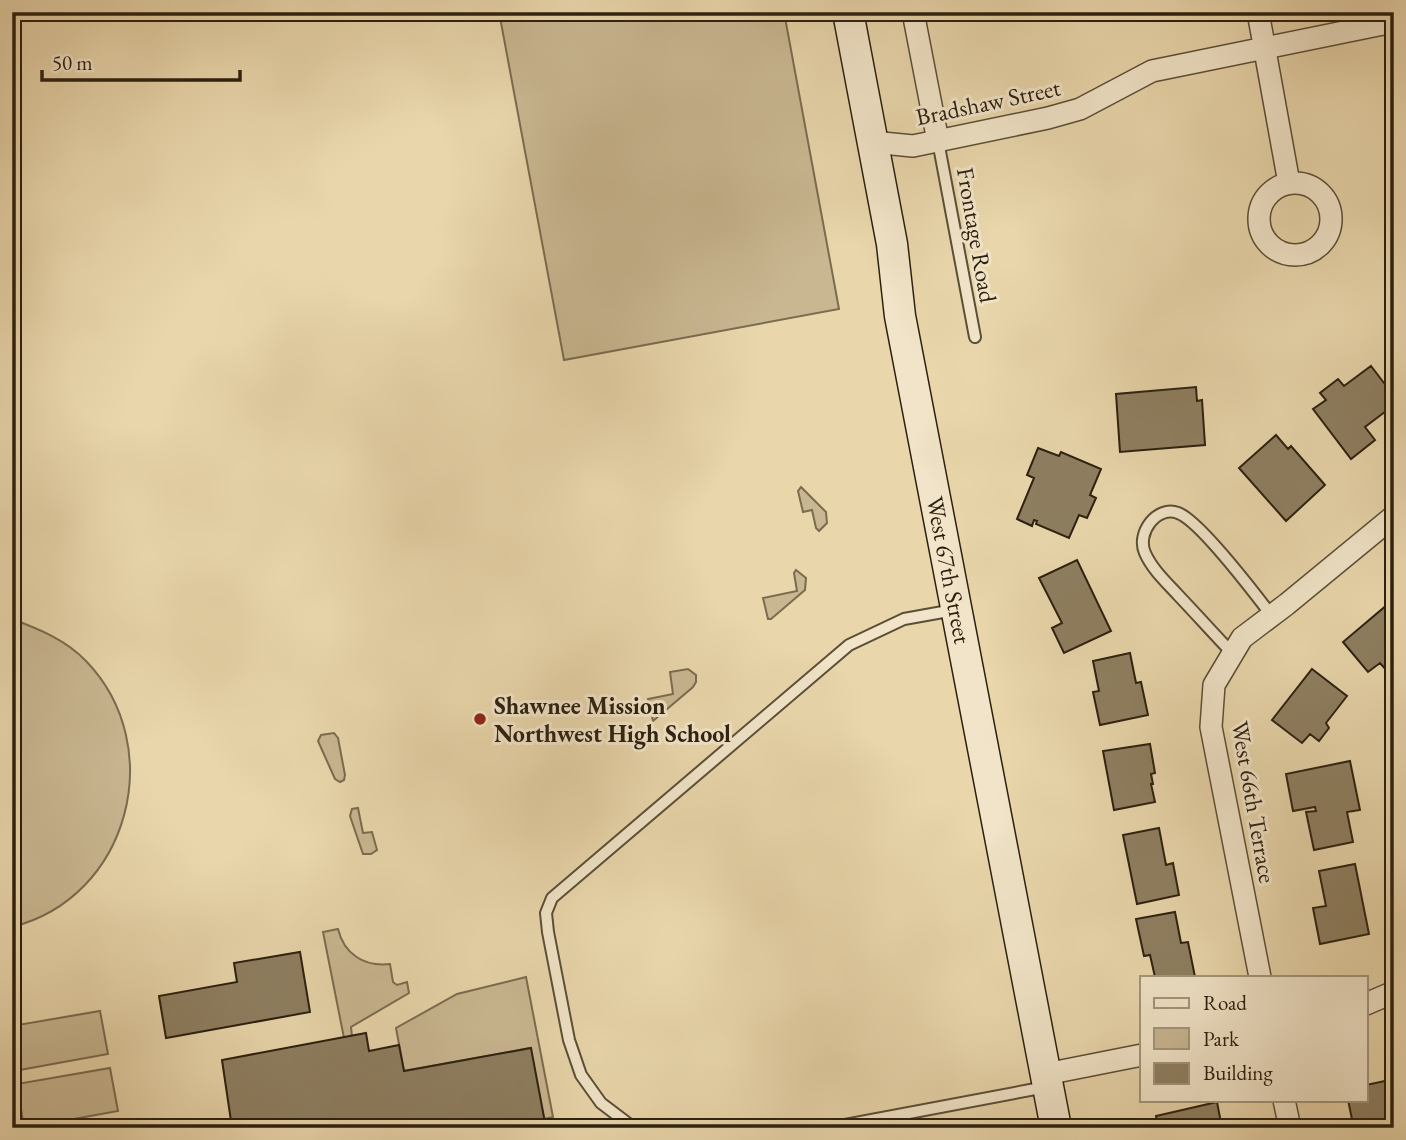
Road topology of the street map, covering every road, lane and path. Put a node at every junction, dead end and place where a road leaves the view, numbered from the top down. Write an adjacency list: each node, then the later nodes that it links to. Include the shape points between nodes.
1 (848, 12): 7 (street, West 67th Street)
2 (914, 12): 6 (street)
3 (1258, 12): 5 (street)
4 (1394, 25): 5 (street, Bradshaw Street)
5 (1264, 47): 6 (street, Bradshaw Street, via 1152,71 1080,109); 8 (street)
6 (938, 141): 7 (street, Bradshaw Street, via 913,146); 9 (lane, Frontage Road)
7 (872, 142): 11 (street, West 67th Street, via 892,244 900,316)
8 (1289, 183)
9 (975, 337)
10 (1394, 516): 12 (street, West 66th Terrace)
11 (957, 609): 18 (street, West 67th Street); 20 (lane, via 904,619 849,645 552,898 546,913 548,932 569,1040 581,1075 601,1103)
12 (1272, 616): 13 (street, West 66th Terrace, via 1242,638); 13 (lane, via 1190,520 1178,512 1156,516 1144,535 1145,553)
13 (1233, 654): 14 (street, West 66th Terrace, via 1214,685 1211,727)
14 (1260, 976)
15 (1394, 992): 16 (street)
16 (1368, 1003)
17 (1140, 1056): 18 (street)
18 (1047, 1080): 21 (lane); 22 (street, West 67th Street)
19 (1284, 1102): 23 (street)
20 (634, 1128)
21 (829, 1128)
22 (1056, 1128)
23 (1290, 1128)

